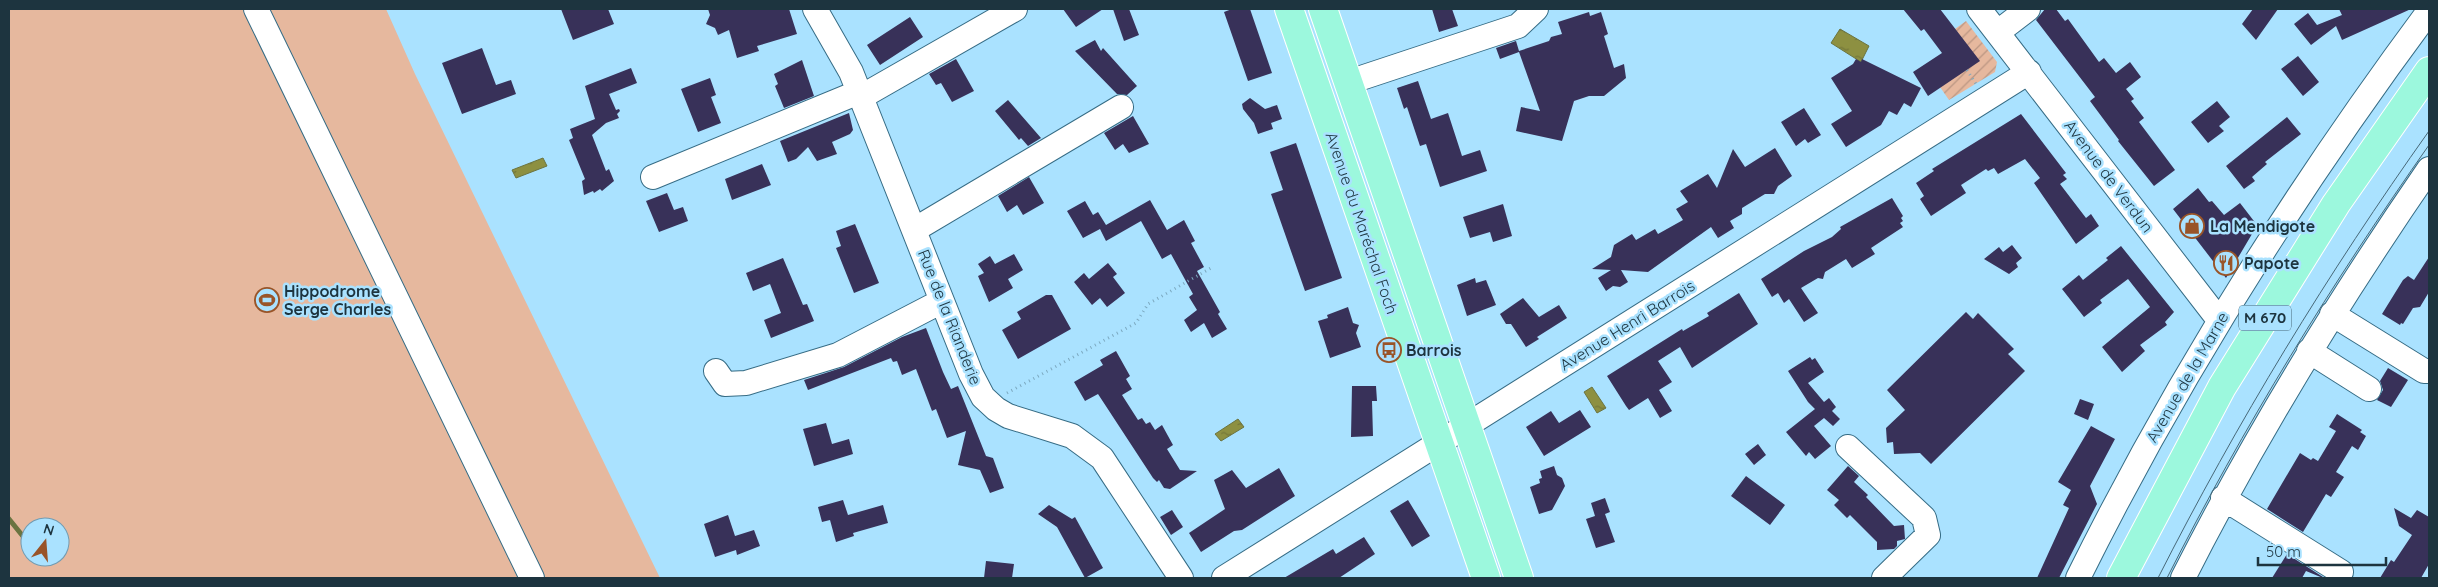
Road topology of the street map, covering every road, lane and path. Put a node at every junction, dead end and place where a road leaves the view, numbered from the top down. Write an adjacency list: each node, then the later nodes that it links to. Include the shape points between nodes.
1 (256, 9): 35 (street)
2 (815, 9): 16 (street, Rue de la Rianderie, via 843,57)
3 (1015, 9): 16 (street)
4 (1289, 9): 32 (main road, Avenue du Maréchal Foch)
5 (1323, 9): 15 (main road, Avenue du Maréchal Foch)
6 (1536, 9): 15 (street, via 1518,26)
7 (1979, 9): 10 (street, Avenue de Verdun)
8 (2028, 9): 10 (street)
9 (2429, 11): 25 (street, Avenue de la Marne, via 2332,145)
10 (1998, 32): 13 (street, Avenue de Verdun)
11 (1967, 70): 14 (path)
12 (2429, 71): 42 (main road, M 670, via 2336,204 2222,387)
13 (2029, 72): 25 (street, Avenue de Verdun); 31 (street, Avenue Henri Barrois)
14 (1970, 75)
15 (1349, 82): 31 (main road, Avenue du Maréchal Foch)
16 (860, 95): 20 (street); 21 (street, Rue de la Rianderie)
17 (2429, 99): 43 (main road, M 670, via 2364,192 2263,349)
18 (1121, 107): 21 (street)
19 (2429, 169): 24 (street)
20 (653, 177)
21 (914, 230): 23 (street, Rue de la Rianderie)
22 (1211, 268): 30 (path, via 1148,304 1136,323)
23 (942, 301): 28 (street, via 838,354 746,383 725,384); 30 (street, Rue de la Rianderie, via 971,374)
24 (2332, 314): 26 (street); 27 (street, via 2424,371)
25 (2219, 320): 41 (street, Avenue de la Marne, via 2120,495)
26 (2309, 350): 29 (street); 34 (street)
27 (2429, 370)
28 (716, 371)
29 (2369, 389)
30 (988, 403): 36 (street, Rue de la Rianderie, via 1008,416 1072,436 1093,450 1108,466)
31 (1466, 426): 32 (street, Avenue Henri Barrois); 39 (main road, Avenue du Maréchal Foch)
32 (1439, 443): 37 (street, Avenue Henri Barrois); 38 (main road, Avenue du Maréchal Foch)
33 (1848, 448): 40 (street, via 1928,525 1928,535)
34 (2223, 498): 44 (street); 45 (street, via 2341,572)
35 (532, 578)
36 (1181, 578)
37 (1224, 578)
38 (1486, 578)
39 (1519, 578)
40 (1884, 578)
41 (2078, 578)
42 (2121, 578)
43 (2138, 578)
44 (2183, 578)
45 (2337, 578)

